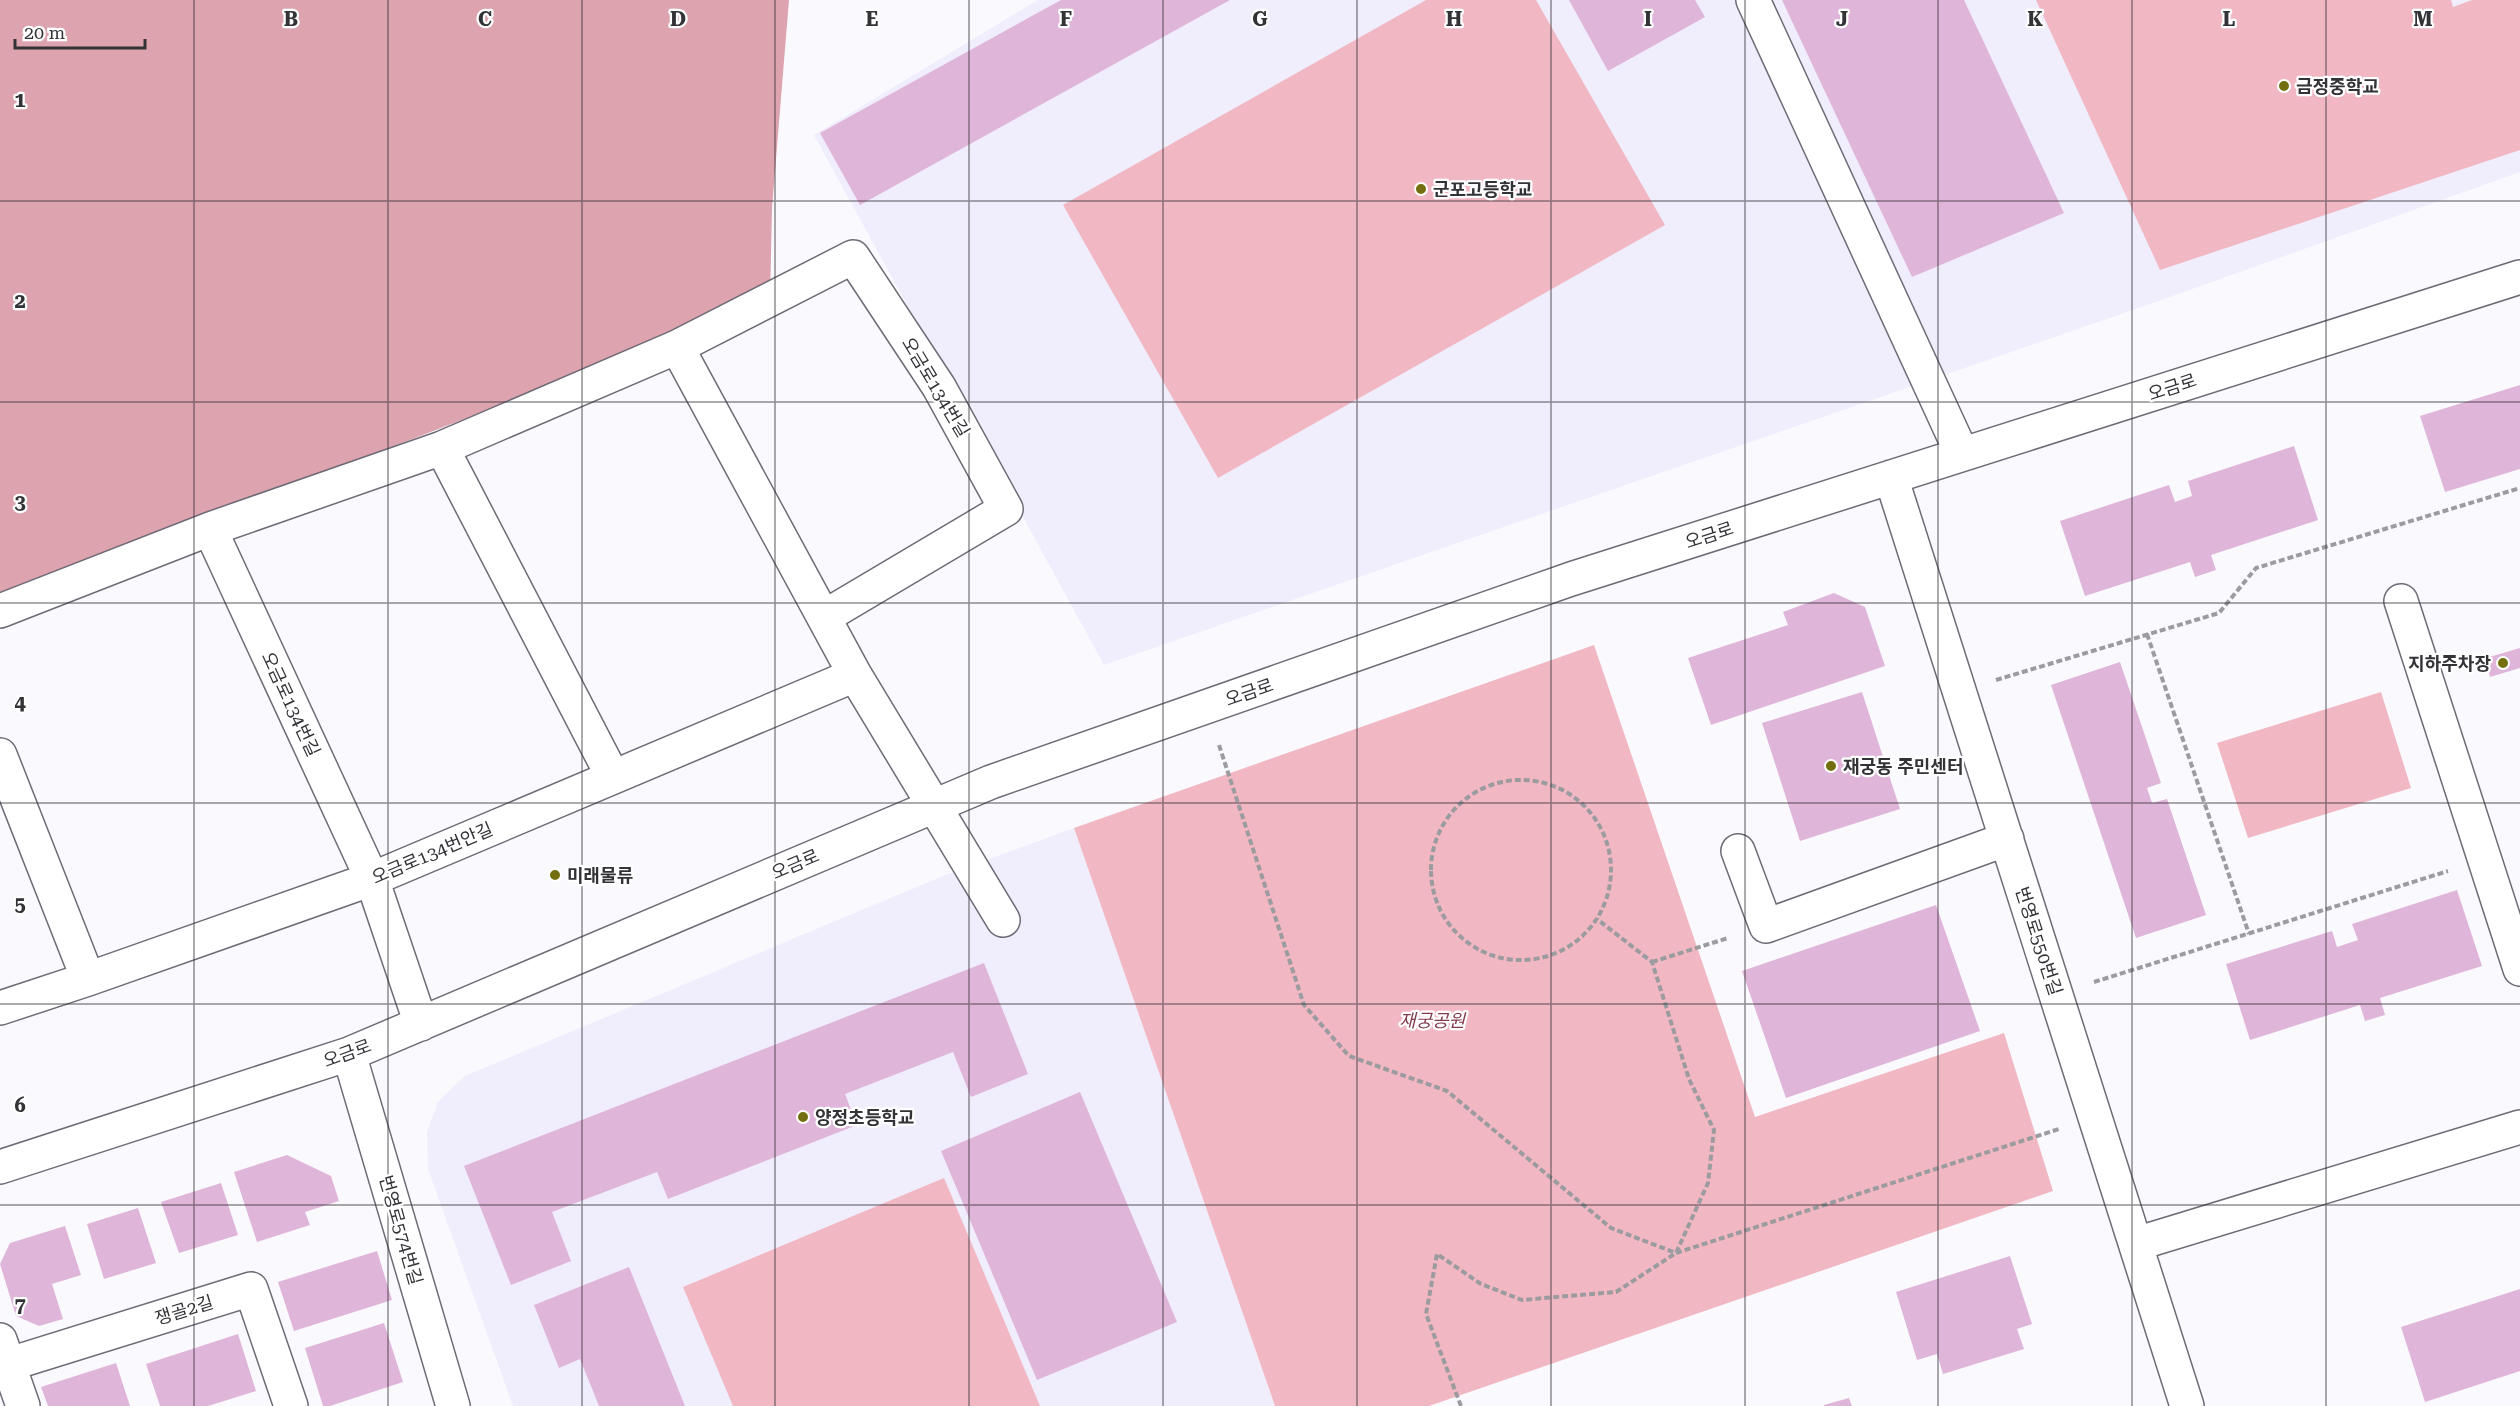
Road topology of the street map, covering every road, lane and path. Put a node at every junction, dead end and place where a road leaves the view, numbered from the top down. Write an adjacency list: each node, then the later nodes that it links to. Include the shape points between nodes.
1 (1753, 0): 5 (street)
2 (2520, 276): 5 (street, 오금로)
3 (677, 347): 4 (street, 오금로134번길); 11 (street); 11 (street, 오금로134번길, via 853,257 939,387 1006,508)
4 (442, 448): 8 (street, 오금로134번길); 17 (street)
5 (1962, 454): 6 (street, 오금로)
6 (1891, 477): 14 (street, 번영로550번길); 15 (street, 오금로, via 1571,579)
7 (2520, 488): 12 (path, via 2256,568 2219,613)
8 (210, 529): 10 (street, 오금로134번길); 22 (street, 오금로134번길)
9 (2401, 601): 21 (street)
10 (0, 611)
11 (824, 617): 13 (street)
12 (2147, 634): 14 (path); 26 (path)
13 (855, 675): 17 (street, 오금로134번안길); 18 (street)
14 (1959, 691): 19 (street, 번영로550번길)
15 (1207, 707): 18 (street, 오금로); 38 (path, via 1304,1005 1349,1056 1447,1091 1611,1228)
16 (0, 755): 29 (street)
17 (613, 777): 22 (street, 오금로134번안길)
18 (933, 805): 24 (street); 32 (street, 오금로)
19 (2007, 839): 25 (street); 30 (street, 번영로550번길)
20 (1738, 851): 25 (street)
21 (2485, 860): 26 (path); 28 (street)
22 (372, 879): 29 (street, 오금로134번안길); 32 (street, 오금로134번길)
23 (1598, 919): 23 (path, via 1610,891 1611,860 1603,830 1584,805 1559,788 1529,780 1499,781 1470,794 1448,816 1435,841 1430,870 1435,898 1448,924 1470,944 1495,956 1524,960 1553,955 1578,940); 27 (path)
24 (1003, 920)
25 (1766, 926): 27 (path)
26 (2248, 934): 30 (path)
27 (1652, 962): 38 (path, via 1689,1079 1714,1130 1708,1183)
28 (2520, 969)
29 (88, 979): 31 (street, 오금로134번안길)
30 (2056, 994): 34 (street, 번영로550번길)
31 (0, 1008)
32 (421, 1024): 33 (street, 오금로)
33 (349, 1054): 36 (street, 오금로); 42 (street, 번영로574번길)
34 (2095, 1117): 37 (street, 번영로550번길); 38 (path)
35 (2520, 1127): 37 (street)
36 (0, 1167)
37 (2136, 1244): 44 (street, 번영로550번길)
38 (1676, 1253): 43 (path, via 1616,1292 1522,1300 1481,1284 1437,1254 1426,1314)
39 (3, 1357): 40 (street); 41 (street, 쟁골2길, via 250,1289)
40 (23, 1406)
41 (291, 1406)
42 (453, 1406)
43 (1461, 1406)
44 (2187, 1406)

